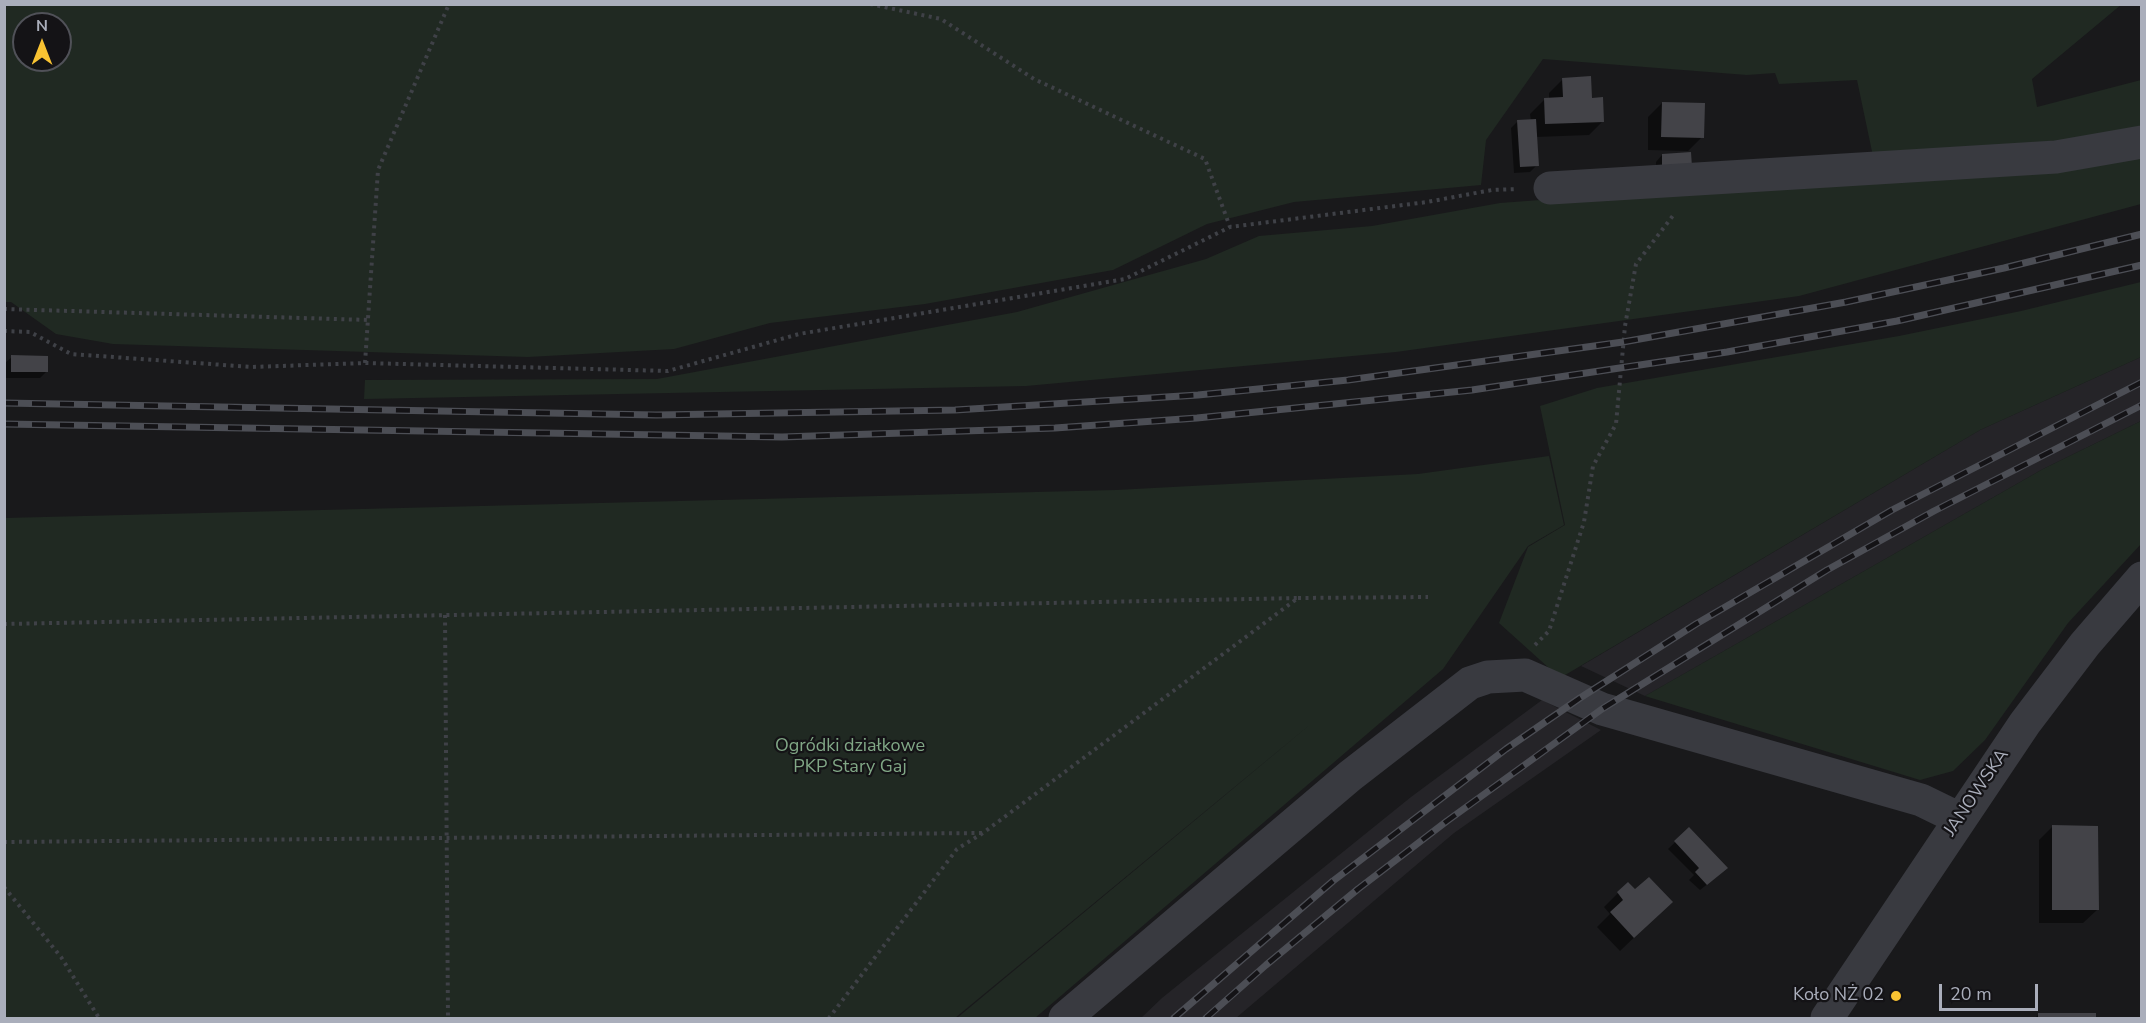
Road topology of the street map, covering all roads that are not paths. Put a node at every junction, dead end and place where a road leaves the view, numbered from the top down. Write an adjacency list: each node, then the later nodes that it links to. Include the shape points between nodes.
1 (2142, 142): 2 (street, via 2055,157)
2 (1550, 188)
3 (2142, 578): 4 (street, JANOWSKA, via 2045,695)
4 (1960, 819): 5 (street, via 1921,800 1602,709 1525,675 1488,677 1470,683 1360,769); 6 (street, JANOWSKA)
5 (1065, 1018)
6 (1827, 1018)

